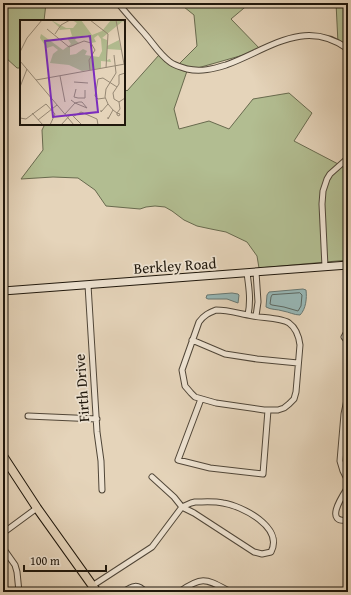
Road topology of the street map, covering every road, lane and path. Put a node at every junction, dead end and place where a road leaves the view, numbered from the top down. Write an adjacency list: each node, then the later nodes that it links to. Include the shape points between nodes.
1 (118, 3): 2 (street, via 171,63 193,70 201,71 224,65 281,41 300,36 326,38)
2 (348, 49)
3 (348, 158): 5 (street, via 330,174 323,191)
4 (348, 265): 5 (street, Berkley Road)
5 (325, 267): 6 (street, Berkley Road)
6 (256, 272): 7 (street, Berkley Road); 11 (street)
7 (247, 273): 8 (street, Berkley Road); 10 (street, via 250,293)
8 (88, 285): 9 (street, Berkley Road); 20 (street, Firth Drive)
9 (3, 291)
10 (248, 315): 11 (street); 13 (street, via 224,310 208,313 199,322)
11 (256, 316): 15 (street, via 283,321 293,327 300,339)
12 (348, 330): 14 (street, via 344,337)
13 (192, 340): 15 (street, via 225,354); 17 (street, via 182,370 185,386 195,397)
14 (348, 342)
15 (298, 363): 18 (street, via 294,399 284,408)
16 (348, 395): 23 (street, via 340,461)
17 (201, 399): 18 (street); 18 (street, via 178,460 210,468 263,474)
18 (268, 410)
19 (28, 416): 20 (street)
20 (97, 419): 25 (street, Firth Drive)
21 (3, 456): 27 (main road)
22 (152, 477): 26 (street)
23 (348, 481)
24 (348, 487): 28 (street, via 336,512 340,520)
25 (102, 490)
26 (182, 507): 26 (street, via 191,503 223,503 250,514 270,530 273,542 271,552 254,552); 31 (street, via 152,547)
27 (37, 508): 29 (street); 31 (main road)
28 (348, 520)
29 (3, 533)
30 (3, 548): 32 (street, via 18,572)
31 (94, 589)
32 (19, 592)
33 (123, 592): 34 (street, via 138,586)
34 (145, 592)
35 (180, 592): 36 (street, via 198,581 209,581)
36 (231, 592)

